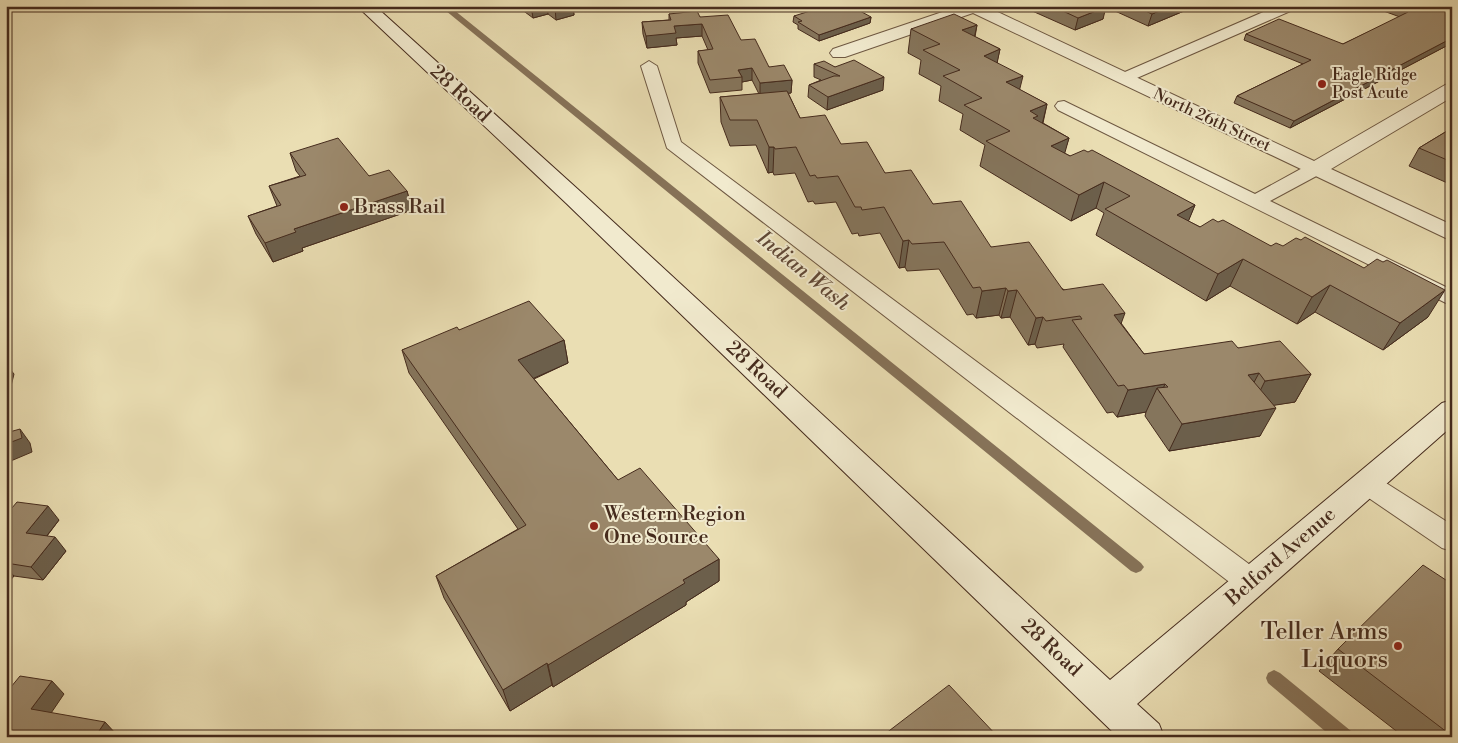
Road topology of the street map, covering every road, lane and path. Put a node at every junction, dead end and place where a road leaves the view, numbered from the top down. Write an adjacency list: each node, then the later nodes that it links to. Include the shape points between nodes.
1 (365, 6): 17 (street, 28 Road, via 574,198)
2 (1290, 6): 6 (lane)
3 (974, 7): 4 (street); 6 (street, North 26th Street)
4 (839, 53)
5 (649, 66): 16 (lane, via 674,144)
6 (1124, 78): 9 (street, North 26th Street)
7 (1452, 89): 9 (street)
8 (1064, 106): 10 (lane)
9 (1314, 169): 10 (lane); 11 (street, North 26th Street)
10 (1256, 201): 12 (lane)
11 (1452, 234)
12 (1452, 299)
13 (1452, 410): 14 (street, Belford Avenue)
14 (1366, 483): 15 (lane); 16 (street, Belford Avenue)
15 (1452, 540)
16 (1251, 582): 17 (street, Belford Avenue)
17 (1110, 704): 18 (street, 28 Road)
18 (1145, 737)

